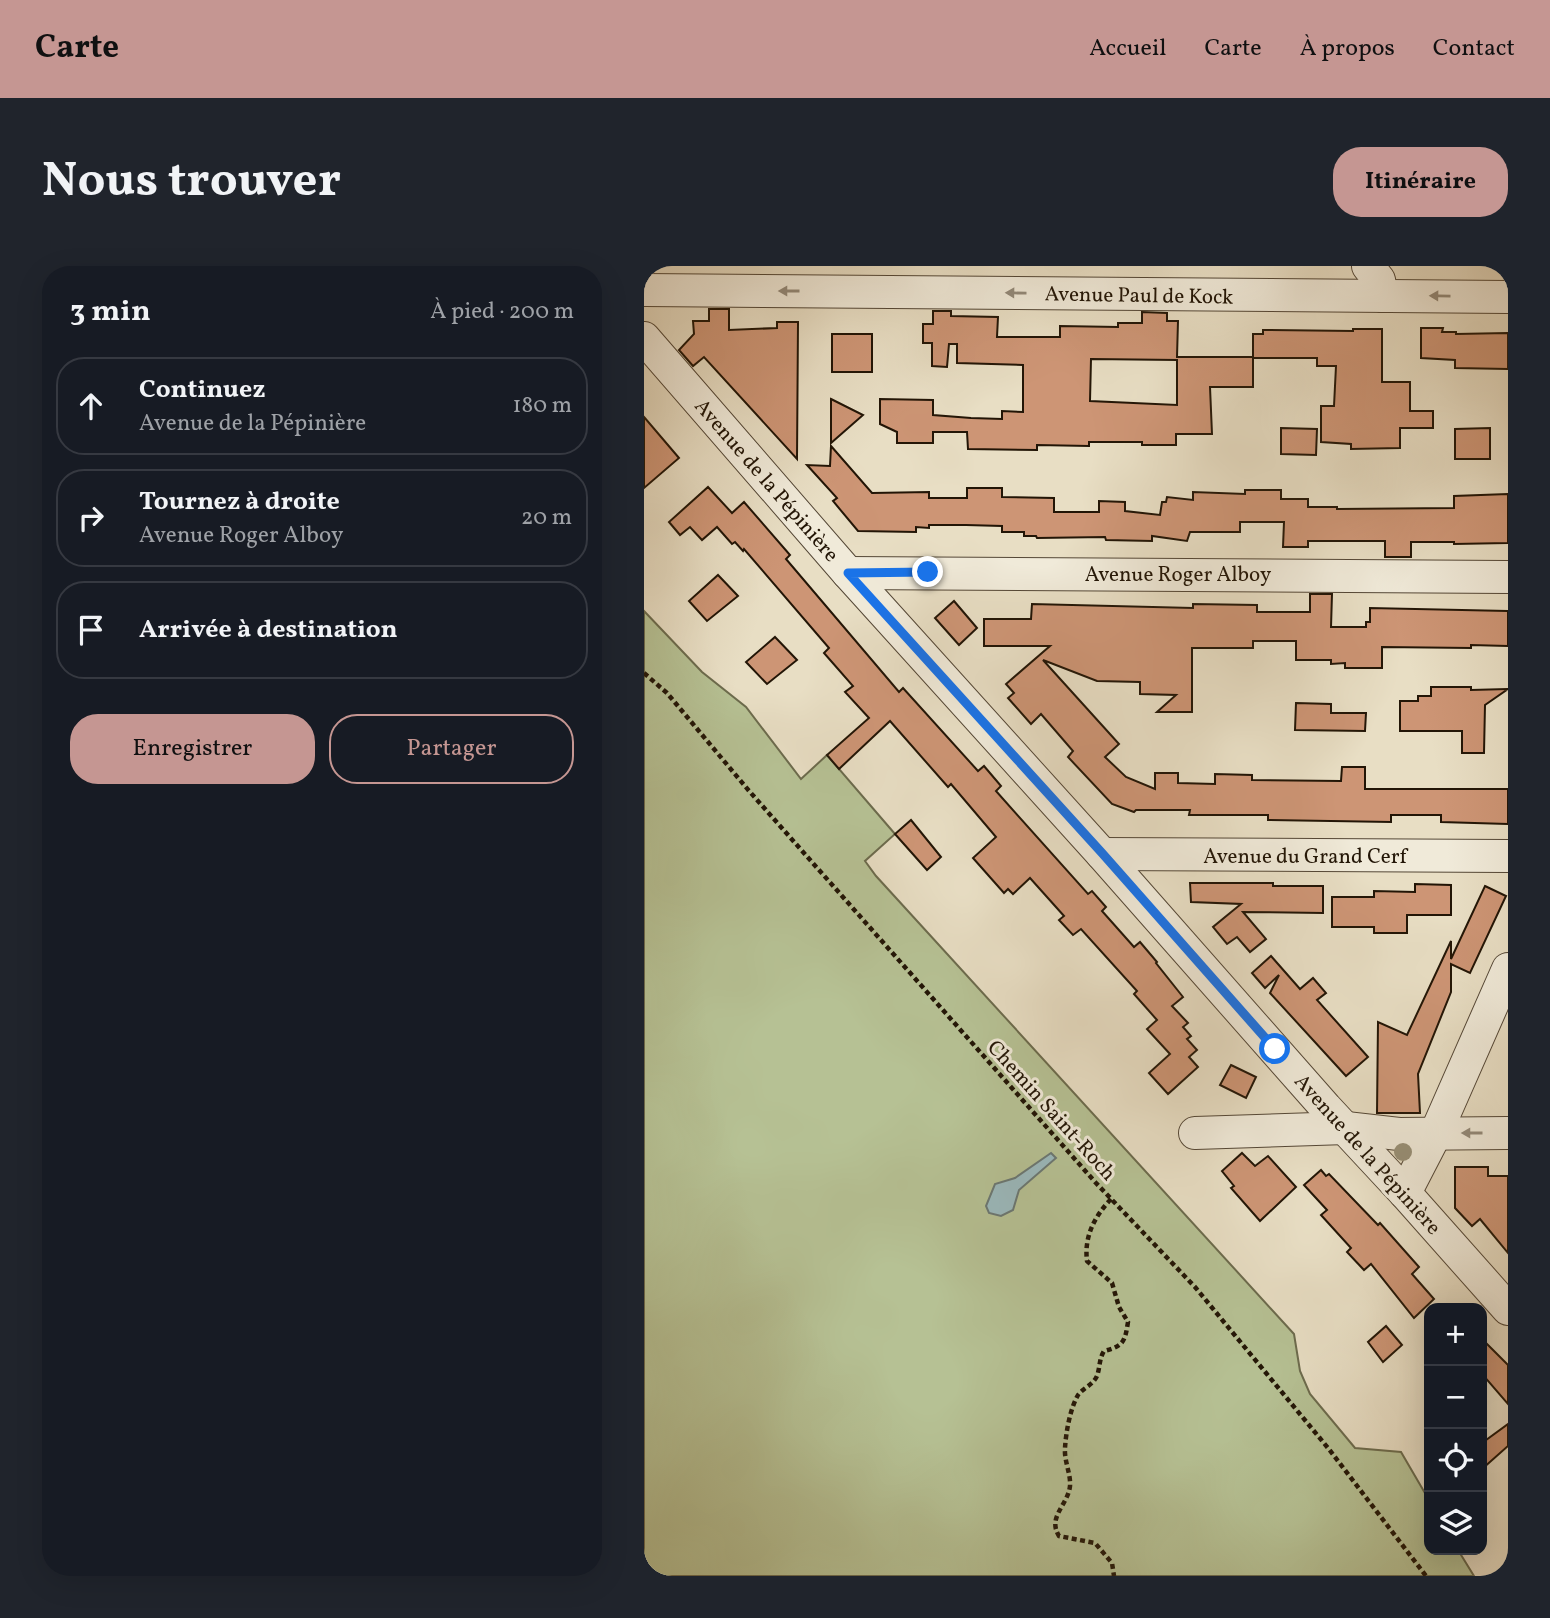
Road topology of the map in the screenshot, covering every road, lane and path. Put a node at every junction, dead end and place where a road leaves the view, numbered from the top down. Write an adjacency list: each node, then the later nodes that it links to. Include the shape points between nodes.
1 (1368, 266): 4 (street, via 1379,280)
2 (912, 279): 3 (street, Avenue Paul de Kock, one-way to 3); 4 (street, Avenue Paul de Kock, one-way to 2)
3 (644, 290)
4 (1382, 296): 5 (street, Avenue Paul de Kock, one-way to 4)
5 (1508, 297)
6 (644, 338): 7 (street, Avenue de la Pépinière)
7 (848, 573): 8 (street, Avenue Roger Alboy); 10 (street, Avenue de la Pépinière)
8 (1508, 577)
9 (644, 673): 18 (path, Chemin Saint-Roch, via 667,693)
10 (1102, 853): 11 (street, Avenue du Grand Cerf); 13 (street, Avenue de la Pépinière)
11 (1508, 856)
12 (1508, 969): 16 (street)
13 (1346, 1128): 14 (street); 16 (street); 17 (street, Avenue de la Pépinière)
14 (1195, 1133)
15 (1508, 1133): 16 (street, one-way to 16)
16 (1435, 1135): 17 (street)
17 (1405, 1193): 19 (street, Avenue de la Pépinière)
18 (1111, 1199): 20 (path, via 1100,1210 1085,1247 1087,1261 1112,1283 1128,1322 1125,1339 1104,1350 1097,1376 1079,1393 1070,1416 1065,1449 1070,1486 1055,1531 1059,1536 1095,1543 1112,1563); 21 (path, Chemin Saint-Roch, via 1203,1296)
19 (1508, 1309)
20 (1114, 1576)
21 (1426, 1576)

